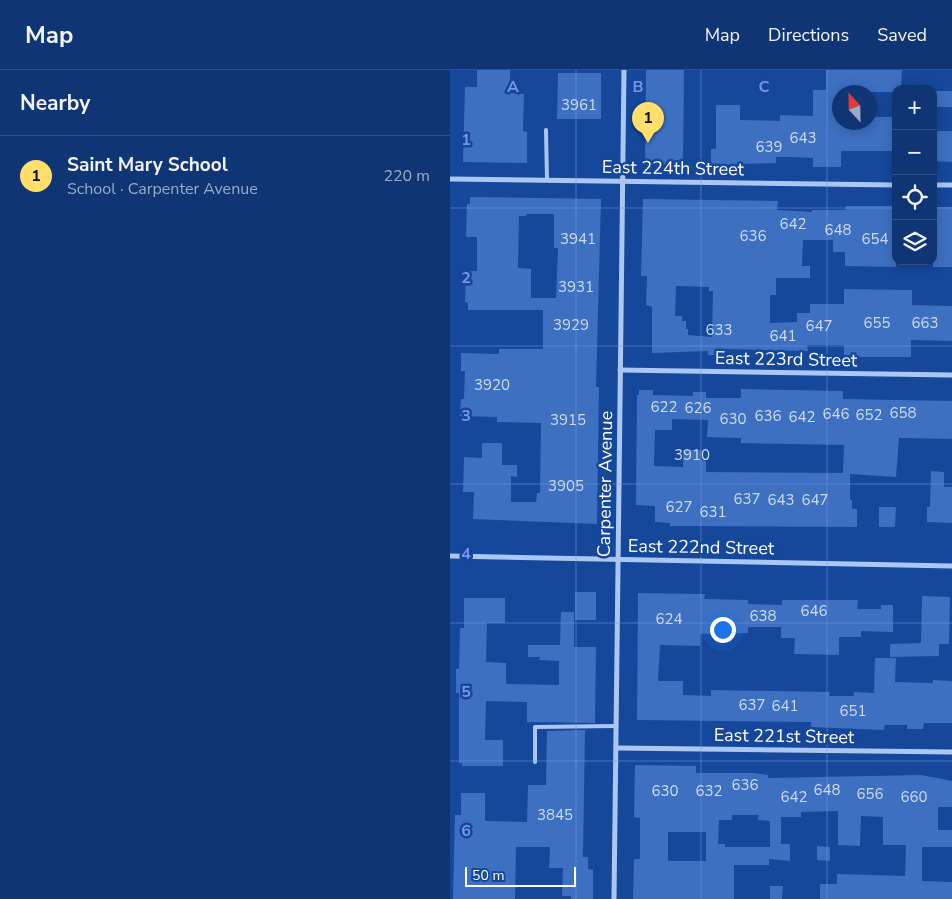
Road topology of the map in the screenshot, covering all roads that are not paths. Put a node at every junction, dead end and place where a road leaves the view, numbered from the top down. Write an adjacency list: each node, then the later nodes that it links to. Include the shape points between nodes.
1 (624, 70): 5 (street, Carpenter Avenue)
2 (546, 130): 4 (lane)
3 (450, 179): 4 (street, East 224th Street)
4 (547, 180): 5 (street, East 224th Street)
5 (622, 181): 6 (street, East 224th Street); 9 (street, Carpenter Avenue)
6 (892, 185)
7 (937, 185): 8 (street)
8 (952, 185)
9 (620, 370): 10 (street, East 223rd Street); 12 (street, Carpenter Avenue)
10 (952, 375)
11 (450, 556): 12 (street, East 222nd Street)
12 (618, 559): 13 (street, East 222nd Street); 14 (street, Carpenter Avenue)
13 (952, 566)
14 (616, 726): 15 (street, Carpenter Avenue); 17 (lane, via 535,726)
15 (616, 748): 16 (street, East 221st Street); 18 (street, Carpenter Avenue)
16 (952, 752)
17 (535, 762)
18 (614, 899)

